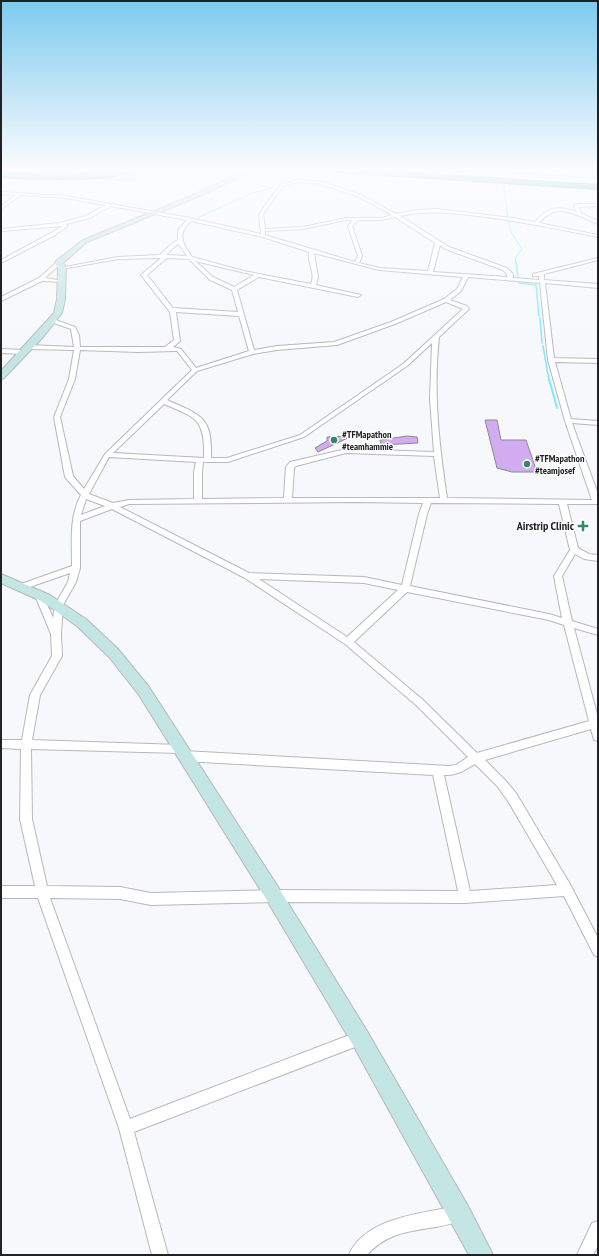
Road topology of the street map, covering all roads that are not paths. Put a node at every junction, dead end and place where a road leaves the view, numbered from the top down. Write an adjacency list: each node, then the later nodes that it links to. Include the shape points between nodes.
1 (2, 229): 11 (street)
2 (61, 229): 19 (street)
3 (112, 229): 24 (main road, via 85,240)
4 (182, 229): 14 (street)
5 (232, 229): 12 (street)
6 (291, 229): 10 (street)
7 (351, 229): 23 (street, via 360,256)
8 (417, 229): 15 (street)
9 (560, 229): 13 (street)
10 (263, 230): 12 (street)
11 (2, 236)
12 (264, 236): 16 (street)
13 (598, 236)
14 (180, 241): 18 (street); 20 (street)
15 (438, 242): 26 (street); 30 (street, via 505,269 510,274)
16 (312, 251): 23 (street); 34 (street, via 310,257 316,278)
17 (1, 254): 19 (street)
18 (164, 256): 20 (street); 24 (street); 40 (street, via 144,275)
19 (9, 257): 22 (street)
20 (191, 258): 27 (street); 36 (street, via 217,282)
21 (598, 260): 25 (street)
22 (1, 262)
23 (356, 264): 26 (street)
24 (60, 265): 29 (street); 32 (main road)
25 (541, 273): 31 (street); 33 (street)
26 (430, 274): 28 (street)
27 (258, 275): 34 (street); 36 (street)
28 (466, 276): 30 (street); 39 (street, via 459,290)
29 (41, 279): 32 (street); 38 (street)
30 (510, 279): 31 (street)
31 (522, 280): 33 (street)
32 (61, 281): 42 (main road, via 60,310)
33 (542, 282): 35 (street); 49 (street)
34 (313, 285): 37 (street)
35 (598, 286)
36 (234, 289): 41 (street)
37 (358, 295)
38 (1, 299)
39 (446, 300): 43 (street, via 466,309); 48 (street, via 335,344)
40 (172, 310): 41 (street); 45 (street, via 177,342)
41 (240, 314): 48 (street)
42 (53, 321): 44 (street, via 73,328 79,343); 46 (main road)
43 (436, 337): 56 (street, via 432,384); 58 (street, via 382,383 302,436 228,460)
44 (78, 348): 45 (street); 46 (street); 59 (street, via 68,392 59,408 57,418 69,477)
45 (168, 348): 51 (street, via 179,350)
46 (25, 350): 47 (street); 52 (main road)
47 (1, 351)
48 (252, 352): 51 (street)
49 (551, 360): 50 (street); 54 (street)
50 (597, 362)
51 (195, 370): 53 (street)
52 (1, 376)
53 (163, 401): 57 (street); 58 (street, via 197,417 203,423 206,431)
54 (568, 421): 55 (street); 64 (street)
55 (598, 423)
56 (437, 454): 60 (street, via 346,451 293,464 290,467); 62 (street)
57 (107, 455): 58 (street); 59 (street)
58 (203, 461): 63 (street, via 198,472)
59 (86, 496): 66 (street); 67 (street, via 81,502)
60 (288, 500): 61 (street); 63 (street)
61 (428, 501): 62 (street); 74 (street, via 421,520)
62 (444, 501): 65 (street)
63 (198, 502): 66 (street, via 129,502)
64 (598, 502): 65 (street)
65 (563, 503): 68 (street)
66 (112, 506): 67 (street); 71 (street)
67 (76, 520): 70 (street)
68 (574, 550): 69 (street, via 587,557); 77 (street, via 558,576)
69 (598, 558)
70 (76, 568): 73 (street); 76 (street, via 72,582)
71 (248, 576): 74 (street, via 351,579); 80 (street)
72 (1, 578): 73 (main road)
73 (24, 586): 75 (main road)
74 (406, 587): 77 (street); 80 (street)
75 (38, 593): 76 (main road); 79 (street)
76 (59, 605): 79 (street); 85 (main road, via 97,634 121,660 144,691)
77 (568, 623): 78 (street); 81 (street)
78 (598, 632)
79 (56, 634): 84 (street, via 57,656 35,695)
80 (348, 642): 86 (street, via 420,703)
81 (595, 724): 82 (street); 86 (street)
82 (598, 737)
83 (1, 744): 84 (street)
84 (26, 745): 85 (street); 90 (street, via 26,819)
85 (182, 753): 87 (street); 91 (main road)
86 (475, 758): 87 (street, via 458,769); 88 (street, via 512,797)
87 (438, 772): 92 (street)
88 (567, 890): 92 (street); 93 (street)
89 (1, 892): 90 (street)
90 (42, 892): 91 (street, via 129,894 151,899); 95 (street)
91 (274, 896): 92 (street); 94 (main road)
92 (465, 896)
93 (598, 951)
94 (360, 1038): 95 (street); 96 (main road)
95 (126, 1128): 98 (street)
96 (460, 1214): 99 (street, via 384,1232 370,1241); 100 (main road)
97 (598, 1228): 101 (street)
98 (160, 1255)
99 (357, 1255)
100 (481, 1255)
101 (585, 1255)

